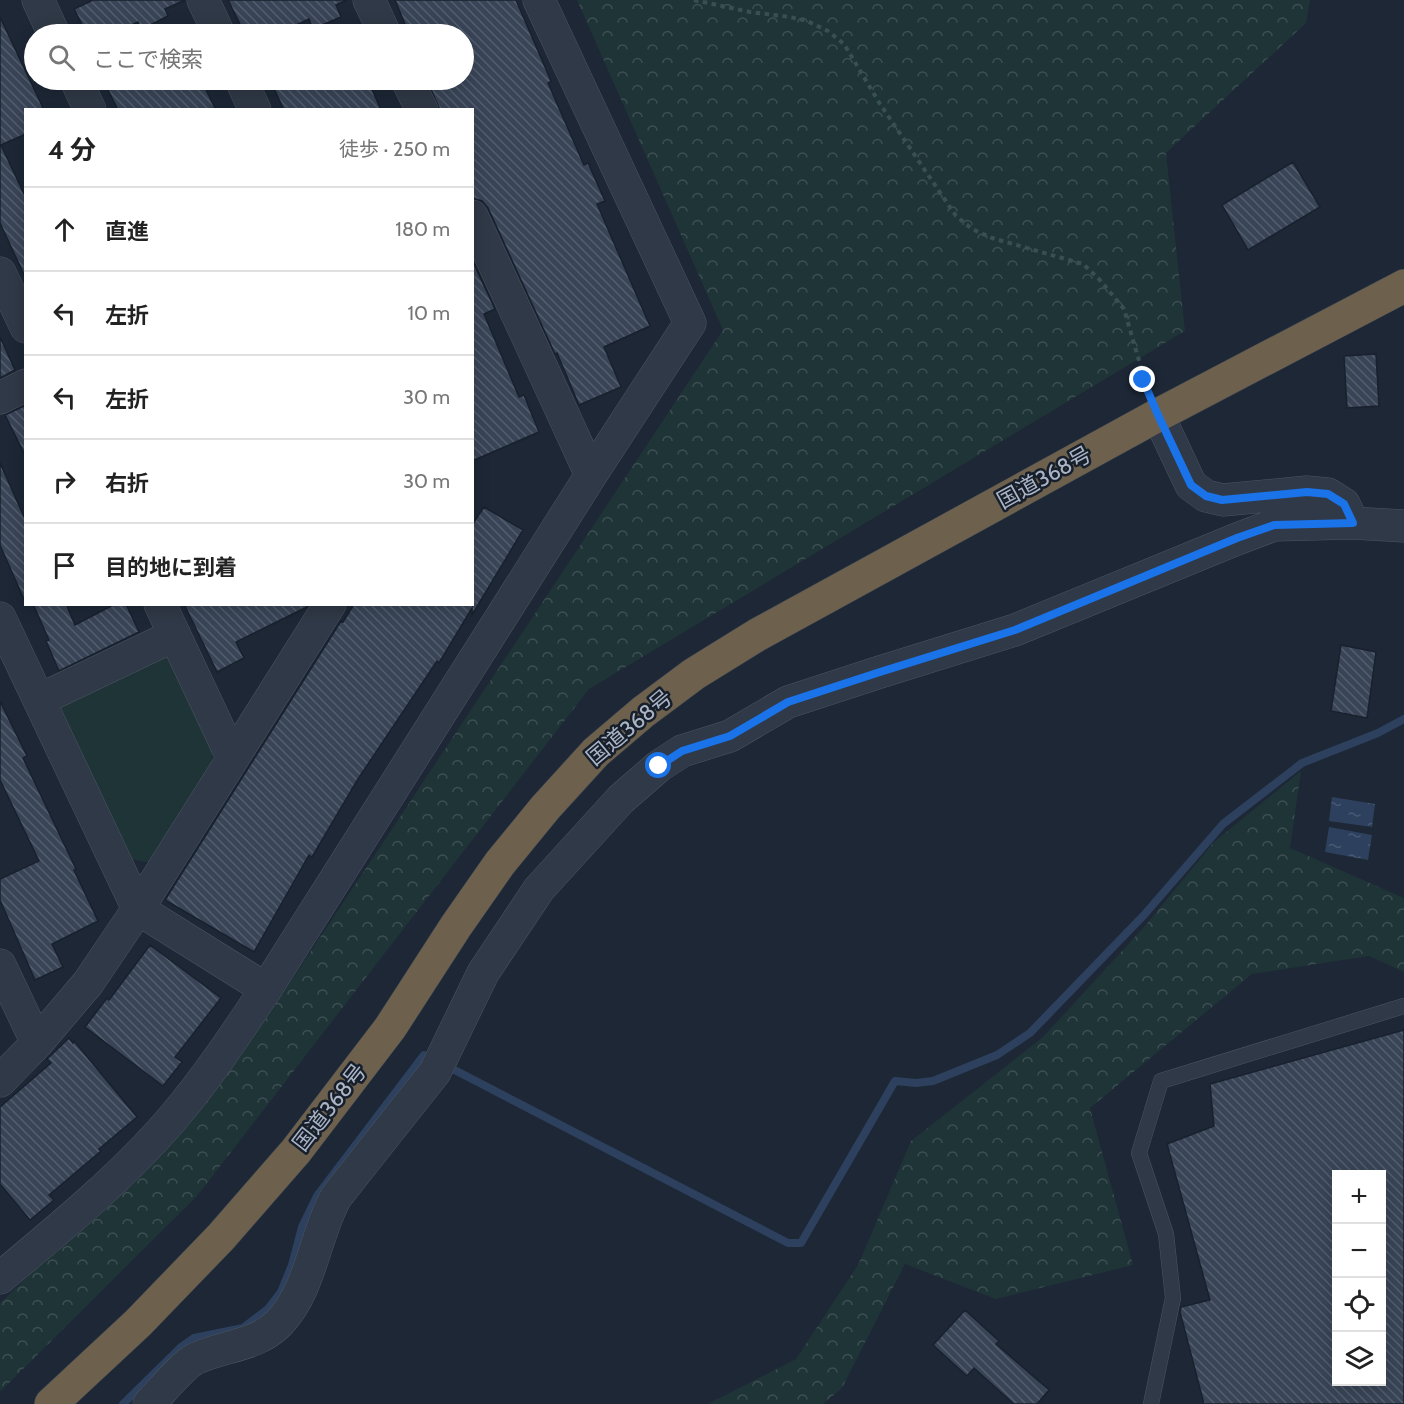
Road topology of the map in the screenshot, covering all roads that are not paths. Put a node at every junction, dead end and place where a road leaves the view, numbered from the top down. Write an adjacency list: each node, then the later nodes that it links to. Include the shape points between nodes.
1 (38, 0): 5 (street)
2 (203, 0): 6 (street)
3 (369, 0): 7 (street)
4 (539, 0): 21 (street, via 690,323)
5 (49, 24)
6 (214, 24)
7 (380, 24)
8 (81, 90): 11 (street)
9 (246, 90): 12 (street)
10 (412, 90): 13 (street)
11 (89, 108)
12 (254, 108)
13 (421, 108)
14 (474, 220): 21 (street)
15 (0, 273): 17 (street)
16 (1404, 286): 20 (highway, 国道368号)
17 (24, 323)
18 (24, 386): 19 (street)
19 (0, 398)
20 (1158, 415): 22 (street, via 1191,485 1206,496 1222,500 1307,492 1328,494 1344,504); 37 (highway, 国道368号, via 757,635 694,674 596,752 500,863 390,1028 296,1151 138,1323)
21 (591, 475): 32 (street)
22 (1353, 523): 23 (street); 38 (street, via 1274,525 1015,630 788,702 730,736 682,751 659,766 621,799 539,889 483,973 441,1061 336,1197 301,1287 279,1323 247,1343 194,1359)
23 (1404, 526)
24 (161, 606): 27 (street)
25 (328, 606): 29 (street)
26 (0, 618): 28 (street)
27 (175, 635): 28 (street); 29 (street)
28 (39, 700): 30 (street)
29 (232, 757): 30 (street)
30 (138, 909): 32 (street); 34 (street, via 88,983)
31 (0, 965): 34 (street)
32 (266, 989): 36 (street, via 171,1120 105,1186)
33 (1404, 1006): 39 (lane, via 1161,1081 1139,1153 1166,1234 1173,1298)
34 (37, 1043): 35 (street)
35 (0, 1081)
36 (0, 1278)
37 (51, 1404)
38 (149, 1404)
39 (1151, 1404)

